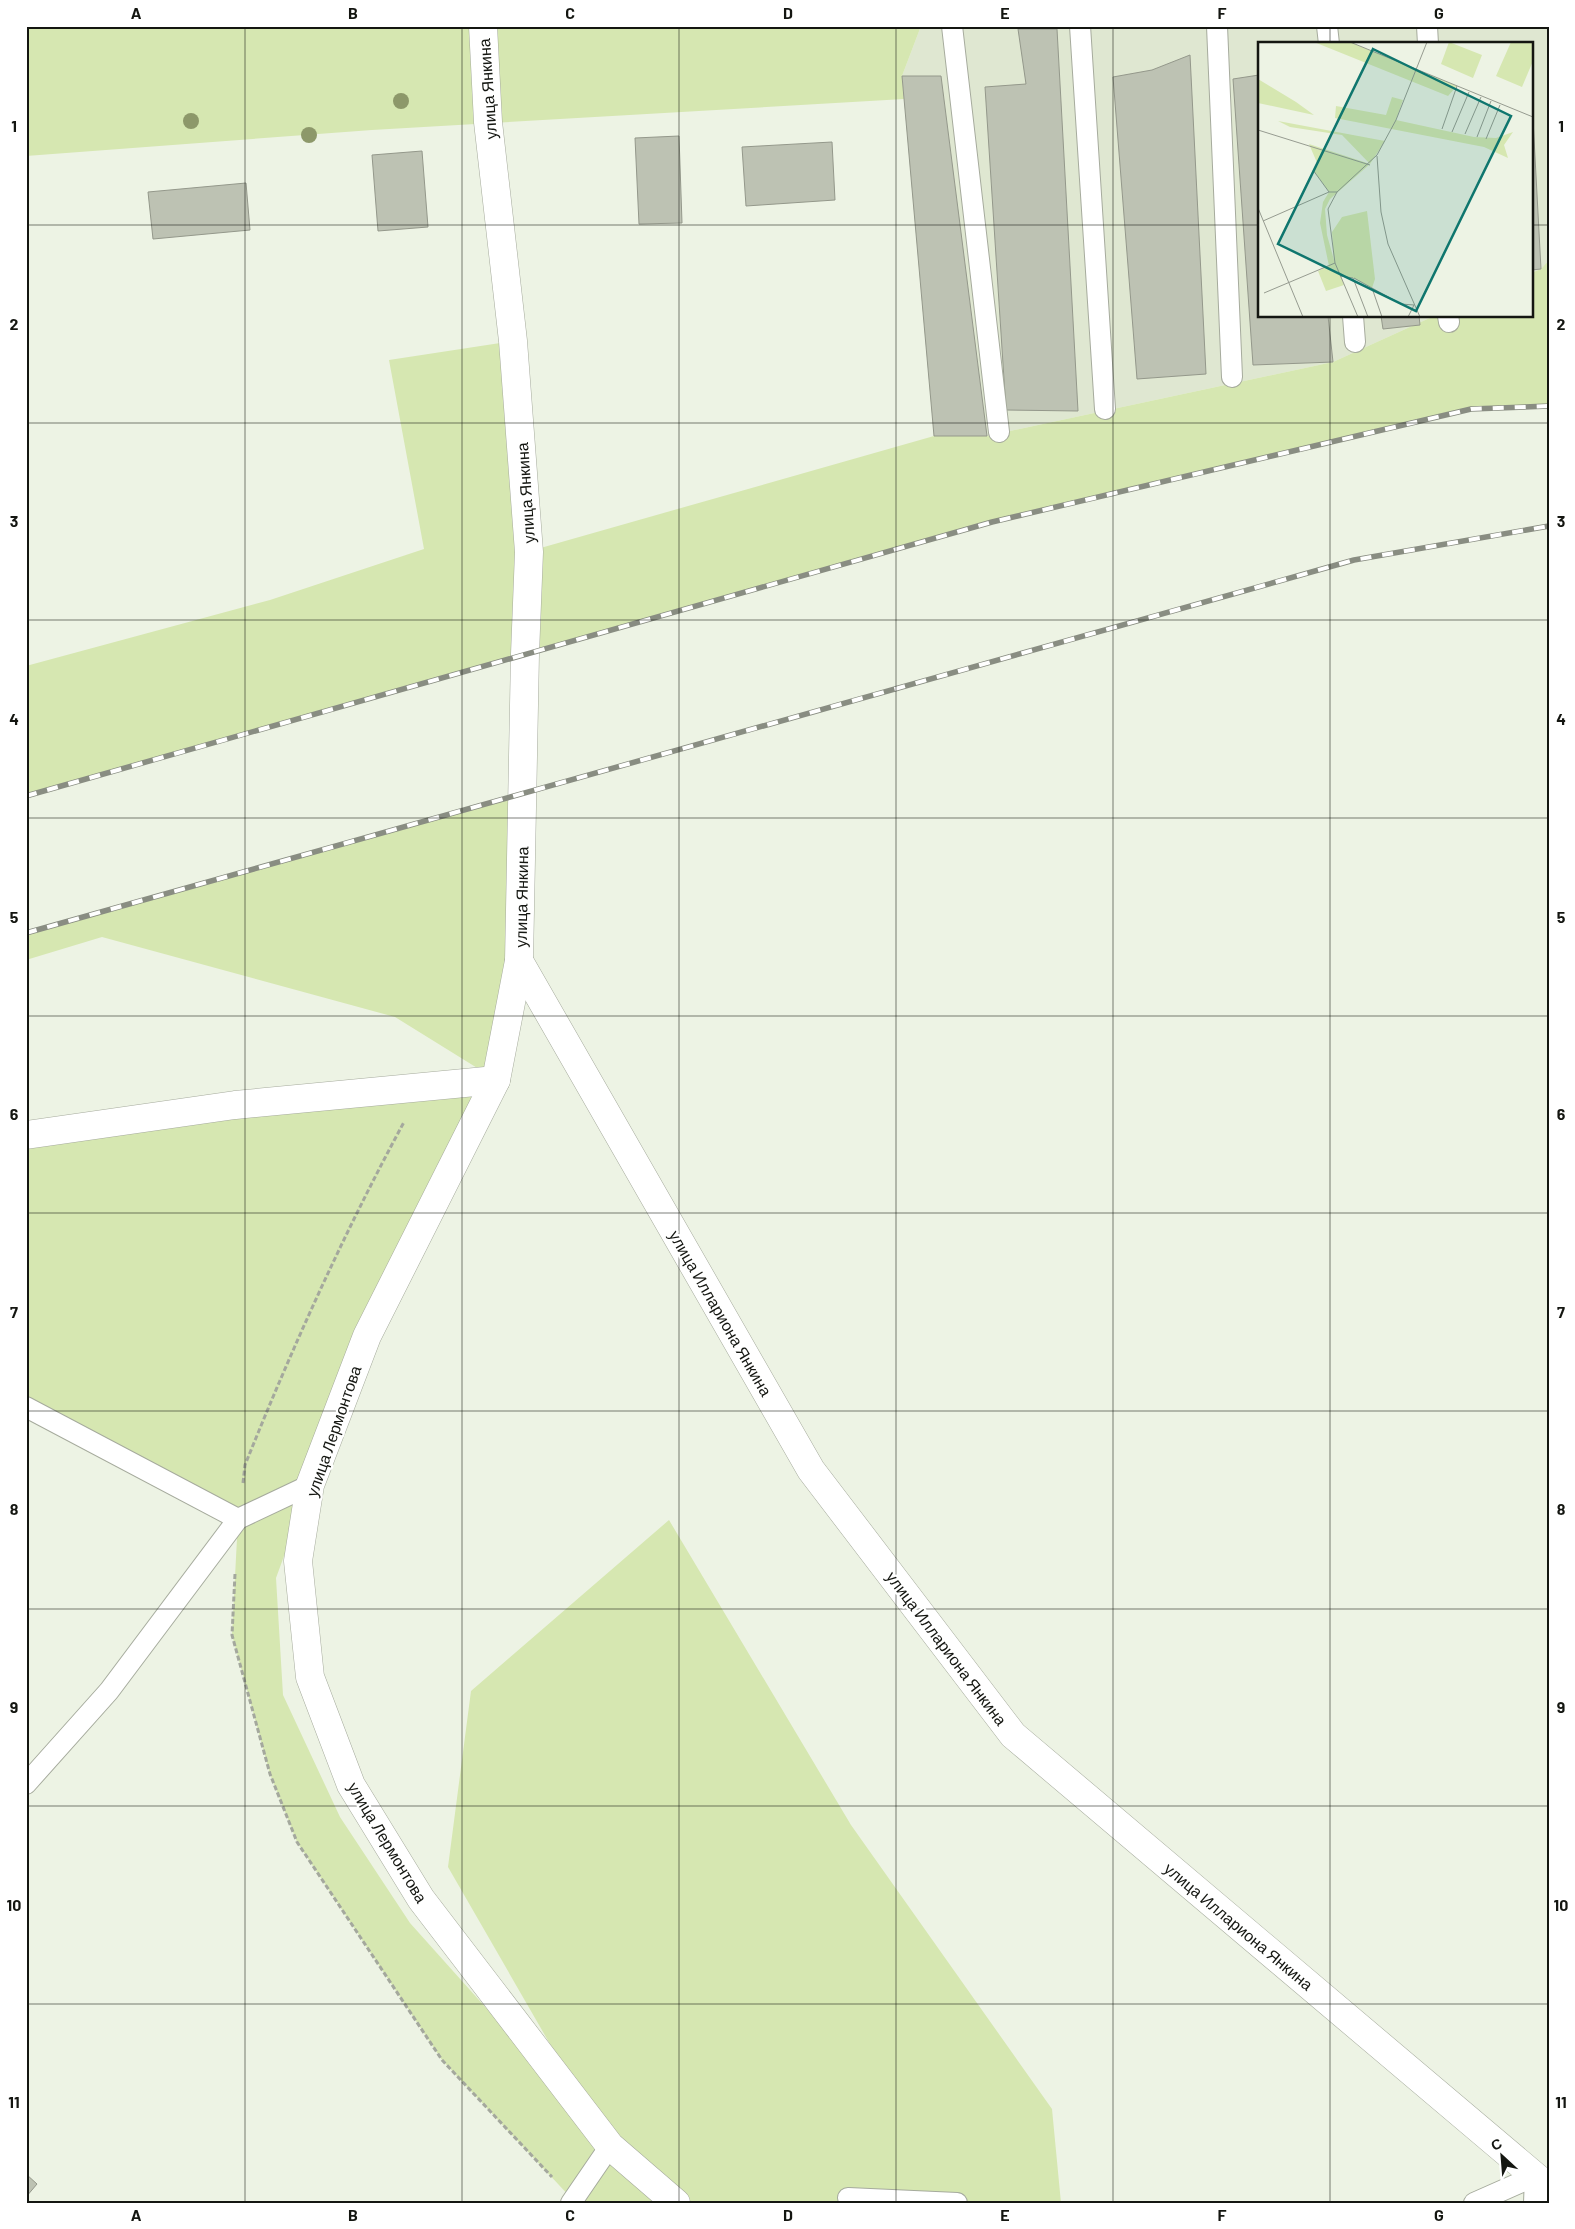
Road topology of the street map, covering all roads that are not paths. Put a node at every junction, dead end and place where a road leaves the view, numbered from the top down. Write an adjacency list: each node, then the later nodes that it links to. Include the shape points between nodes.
1 (483, 26): 14 (street, улица Янкина, via 488,122 513,340 529,552)
2 (952, 26): 13 (lane)
3 (1080, 26): 12 (lane)
4 (1217, 26): 11 (lane)
5 (1327, 26): 7 (lane)
6 (1427, 26): 8 (lane)
7 (1329, 42)
8 (1428, 42)
9 (1353, 318): 10 (lane)
10 (1355, 342)
11 (1232, 377)
12 (1105, 409)
13 (999, 432)
14 (519, 961): 15 (street, улица Лермонтова); 22 (street, улица Иллариона Янкина, via 812,1470 1014,1735)
15 (496, 1080): 16 (street, via 235,1105); 18 (street, улица Лермонтова, via 367,1336)
16 (26, 1135)
17 (26, 1407): 19 (lane)
18 (310, 1485): 19 (lane); 21 (street, улица Лермонтова, via 298,1561 310,1677 351,1784 421,1899)
19 (238, 1519): 20 (lane, via 109,1691)
20 (26, 1784)
21 (610, 2146): 24 (lane); 25 (street, улица Лермонтова)
22 (1542, 2182): 27 (lane); 28 (lane)
23 (845, 2201): 26 (lane)
24 (571, 2203)
25 (676, 2203)
26 (957, 2203)
27 (1474, 2203)
28 (1534, 2203)

